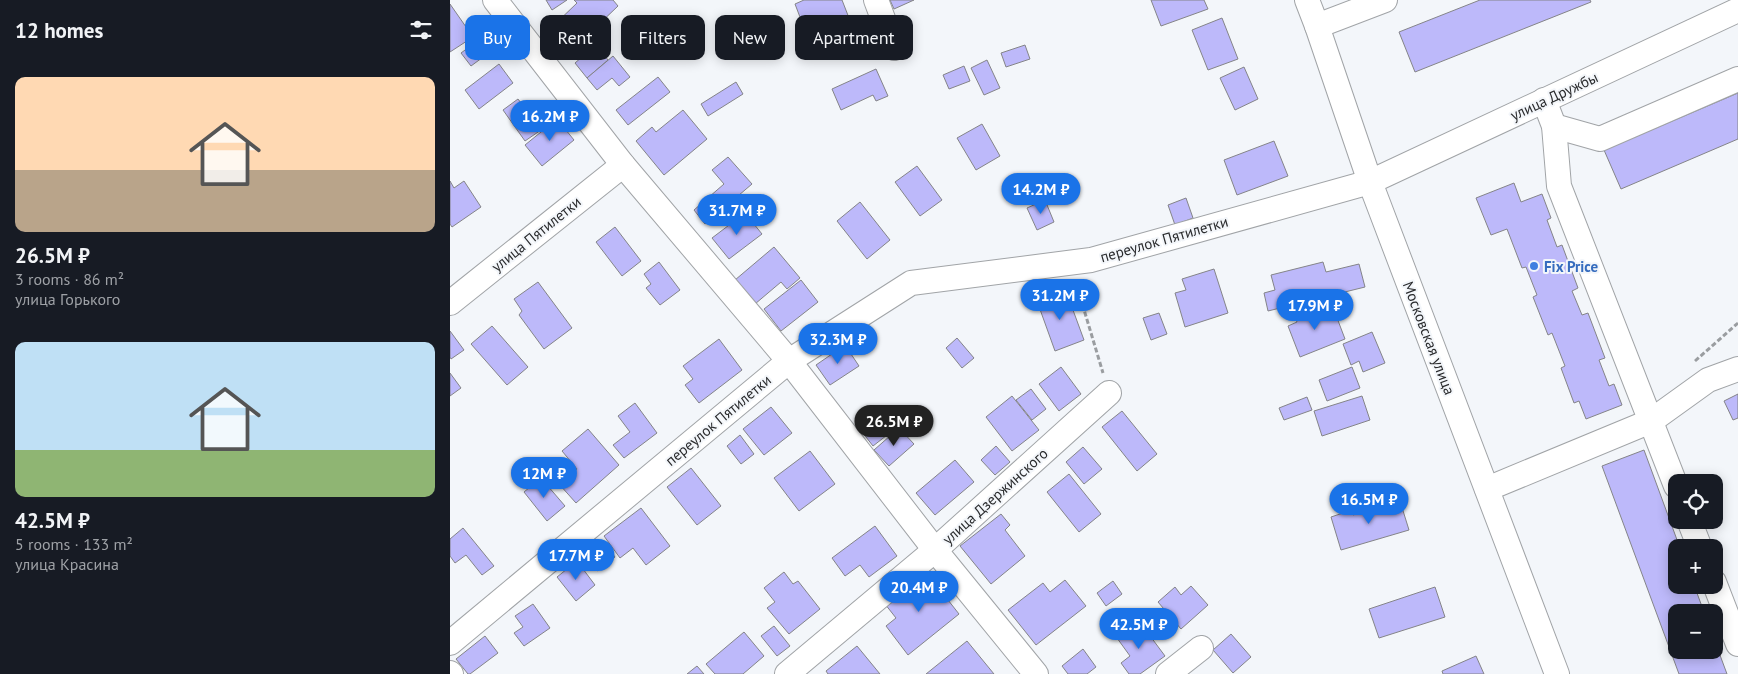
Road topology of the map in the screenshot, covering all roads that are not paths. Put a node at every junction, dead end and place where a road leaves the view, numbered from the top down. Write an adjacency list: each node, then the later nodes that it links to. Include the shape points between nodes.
1 (495, 0): 11 (street)
2 (876, 0): 6 (street)
3 (1306, 0): 7 (street, Московская улица)
4 (1385, 0): 7 (street)
5 (1738, 10): 9 (street, улица Дружбы)
6 (882, 15)
7 (1317, 26): 12 (street, Московская улица)
8 (1738, 79): 10 (street, via 1600,139)
9 (1544, 100): 10 (street); 12 (street, улица Дружбы)
10 (1554, 126): 17 (street, via 1559,186)
11 (623, 165): 13 (street, улица Пятилетки); 14 (street)
12 (1370, 182): 14 (street, переулок Пятилетки, via 1091,260 911,283); 19 (street, Московская улица)
13 (450, 303)
14 (789, 361): 20 (street); 22 (street, переулок Пятилетки)
15 (1738, 369): 17 (street, via 1708,380)
16 (1109, 393): 20 (street, улица Дзержинского)
17 (1651, 421): 18 (street); 19 (street)
18 (1671, 474)
19 (1487, 489): 28 (street, Московская улица)
20 (935, 550): 25 (street, улица Дзержинского); 26 (street)
21 (1719, 594): 23 (street)
22 (450, 643)
23 (1738, 644)
24 (1201, 648): 27 (street)
25 (787, 674)
26 (1036, 674)
27 (1168, 674)
28 (1556, 674)

